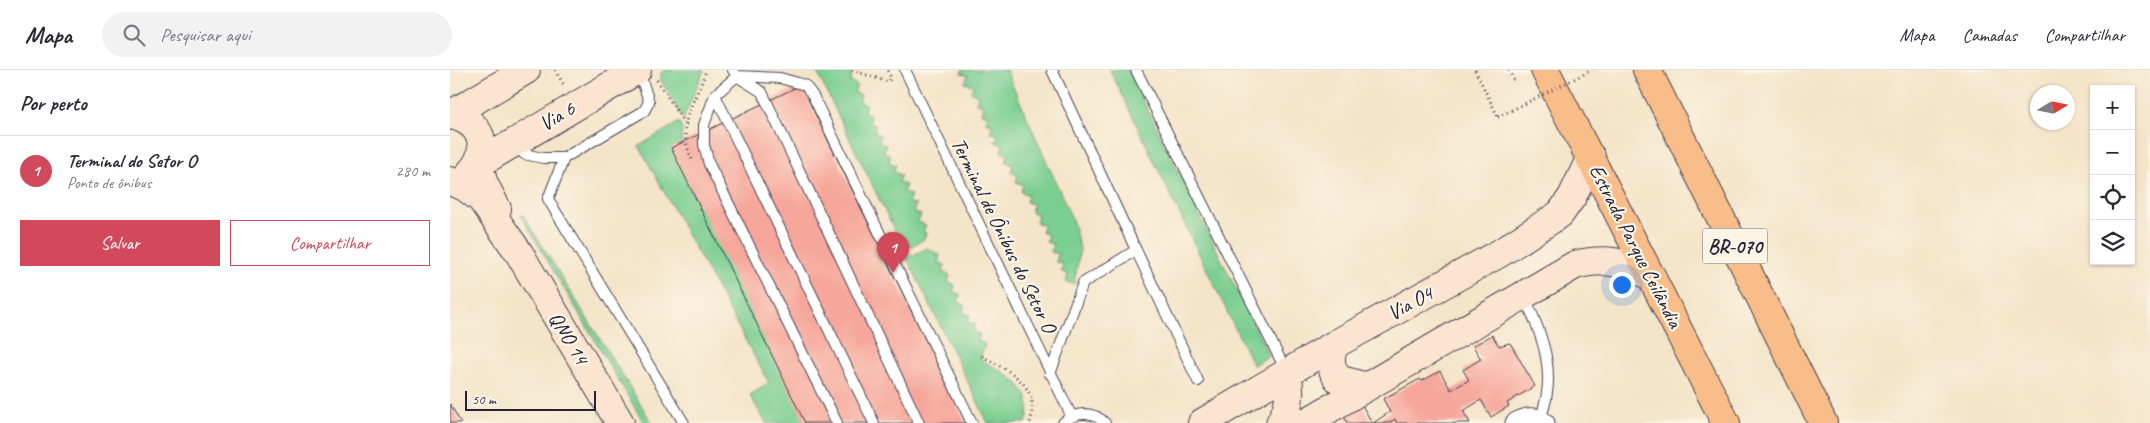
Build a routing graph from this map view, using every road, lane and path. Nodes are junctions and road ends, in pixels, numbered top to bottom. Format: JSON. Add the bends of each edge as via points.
{"nodes":[{"id":1,"x":526,"y":70,"type":"edge"},
{"id":2,"x":706,"y":70,"type":"edge"},
{"id":3,"x":758,"y":70,"type":"edge"},
{"id":4,"x":852,"y":70,"type":"edge"},
{"id":5,"x":887,"y":70,"type":"edge"},
{"id":6,"x":905,"y":70,"type":"edge"},
{"id":7,"x":1052,"y":70,"type":"edge"},
{"id":8,"x":1136,"y":70,"type":"edge"},
{"id":9,"x":1475,"y":70,"type":"edge"},
{"id":10,"x":1509,"y":70,"type":"edge"},
{"id":11,"x":1545,"y":70,"type":"edge"},
{"id":12,"x":1592,"y":70,"type":"edge"},
{"id":13,"x":1647,"y":70,"type":"edge"},
{"id":14,"x":644,"y":71,"type":"edge"},
{"id":15,"x":735,"y":73,"type":"edge"},
{"id":16,"x":1514,"y":81,"type":"dead end"},
{"id":17,"x":715,"y":95,"type":"junction"},
{"id":18,"x":450,"y":115,"type":"edge"},
{"id":19,"x":515,"y":141,"type":"junction"},
{"id":20,"x":1591,"y":157,"type":"junction"},
{"id":21,"x":564,"y":158,"type":"junction"},
{"id":22,"x":478,"y":164,"type":"junction"},
{"id":23,"x":450,"y":181,"type":"edge"},
{"id":24,"x":1136,"y":250,"type":"junction"},
{"id":25,"x":519,"y":253,"type":"junction"},
{"id":26,"x":1652,"y":277,"type":"junction"},
{"id":27,"x":1524,"y":295,"type":"junction"},
{"id":28,"x":1334,"y":345,"type":"junction"},
{"id":29,"x":982,"y":356,"type":"dead end"},
{"id":30,"x":1287,"y":373,"type":"junction"},
{"id":31,"x":1050,"y":374,"type":"junction"},
{"id":32,"x":1198,"y":381,"type":"dead end"},
{"id":33,"x":1367,"y":387,"type":"junction"},
{"id":34,"x":1071,"y":415,"type":"junction"},
{"id":35,"x":1517,"y":421,"type":"edge"},
{"id":36,"x":1542,"y":421,"type":"edge"},
{"id":37,"x":620,"y":423,"type":"edge"},
{"id":38,"x":684,"y":423,"type":"edge"},
{"id":39,"x":836,"y":423,"type":"edge"},
{"id":40,"x":874,"y":423,"type":"edge"},
{"id":41,"x":919,"y":423,"type":"edge"},
{"id":42,"x":972,"y":423,"type":"edge"},
{"id":43,"x":1030,"y":423,"type":"edge"},
{"id":44,"x":1063,"y":423,"type":"edge"},
{"id":45,"x":1105,"y":423,"type":"edge"},
{"id":46,"x":1202,"y":423,"type":"edge"},
{"id":47,"x":1280,"y":423,"type":"edge"},
{"id":48,"x":1305,"y":423,"type":"edge"},
{"id":49,"x":1726,"y":423,"type":"edge"},
{"id":50,"x":1822,"y":423,"type":"edge"}],
"edges":[{"from":1,"to":18,"type":"main road"},
{"from":2,"to":14,"type":"path","via":[[684,124]]},
{"from":3,"to":15,"type":"lane"},
{"from":4,"to":5,"type":"path","via":[[888,82],[891,78]]},
{"from":6,"to":31,"type":"lane","name":"Terminal de Ônibus do Setor O"},
{"from":7,"to":24,"type":"lane"},
{"from":8,"to":30,"type":"lane"},
{"from":9,"to":12,"type":"path","bridge":true,"via":[[1498,117]]},
{"from":10,"to":16,"type":"path"},
{"from":11,"to":20,"type":"highway","name":"Estrada Parque Ceilândia"},
{"from":13,"to":50,"type":"highway","number":"BR-070"},
{"from":14,"to":19,"type":"main road","name":"Via 6"},
{"from":14,"to":21,"type":"lane","via":[[649,102],[644,111]]},
{"from":15,"to":17,"type":"lane"},
{"from":15,"to":41,"type":"lane","via":[[762,92]]},
{"from":15,"to":42,"type":"lane","via":[[780,78],[805,85],[813,96]]},
{"from":17,"to":39,"type":"lane","via":[[704,125],[704,145],[709,164]]},
{"from":17,"to":40,"type":"lane"},
{"from":18,"to":22,"type":"main road","via":[[461,117],[478,131],[482,142]]},
{"from":19,"to":21,"type":"lane","via":[[524,154]]},
{"from":19,"to":22,"type":"main road","name":"Via 6"},
{"from":20,"to":26,"type":"highway","name":"Estrada Parque Ceilândia"},
{"from":20,"to":28,"type":"main road","name":"Via O4","via":[[1560,214],[1500,253]]},
{"from":21,"to":38,"type":"lane","via":[[548,199]]},
{"from":22,"to":23,"type":"main road","name":"Via 6","via":[[470,173]]},
{"from":22,"to":25,"type":"main road","name":"QNO 14","via":[[484,184]]},
{"from":23,"to":25,"type":"main road","name":"QNO 14","via":[[465,186],[482,199]]},
{"from":24,"to":31,"type":"lane","via":[[1083,283]]},
{"from":24,"to":32,"type":"lane"},
{"from":25,"to":37,"type":"main road","name":"QNO 14"},
{"from":26,"to":27,"type":"main road","via":[[1630,265],[1593,260],[1575,265]]},
{"from":26,"to":49,"type":"highway","name":"Estrada Parque Ceilândia"},
{"from":27,"to":33,"type":"main road"},
{"from":27,"to":36,"type":"lane","via":[[1539,327],[1547,358],[1548,400]]},
{"from":28,"to":30,"type":"main road","name":"Via O4"},
{"from":28,"to":33,"type":"main road","via":[[1330,357],[1332,370],[1338,379]]},
{"from":29,"to":43,"type":"path","via":[[1016,375],[1026,386],[1032,406]]},
{"from":30,"to":46,"type":"main road","name":"Via O4"},
{"from":30,"to":47,"type":"main road","via":[[1288,410]]},
{"from":31,"to":34,"type":"lane","name":"Terminal de Ônibus do Setor O"},
{"from":33,"to":48,"type":"main road"},
{"from":34,"to":44,"type":"lane"},
{"from":34,"to":45,"type":"lane","via":[[1084,413]]},
{"from":35,"to":36,"type":"street","via":[[1532,417]]}]}
